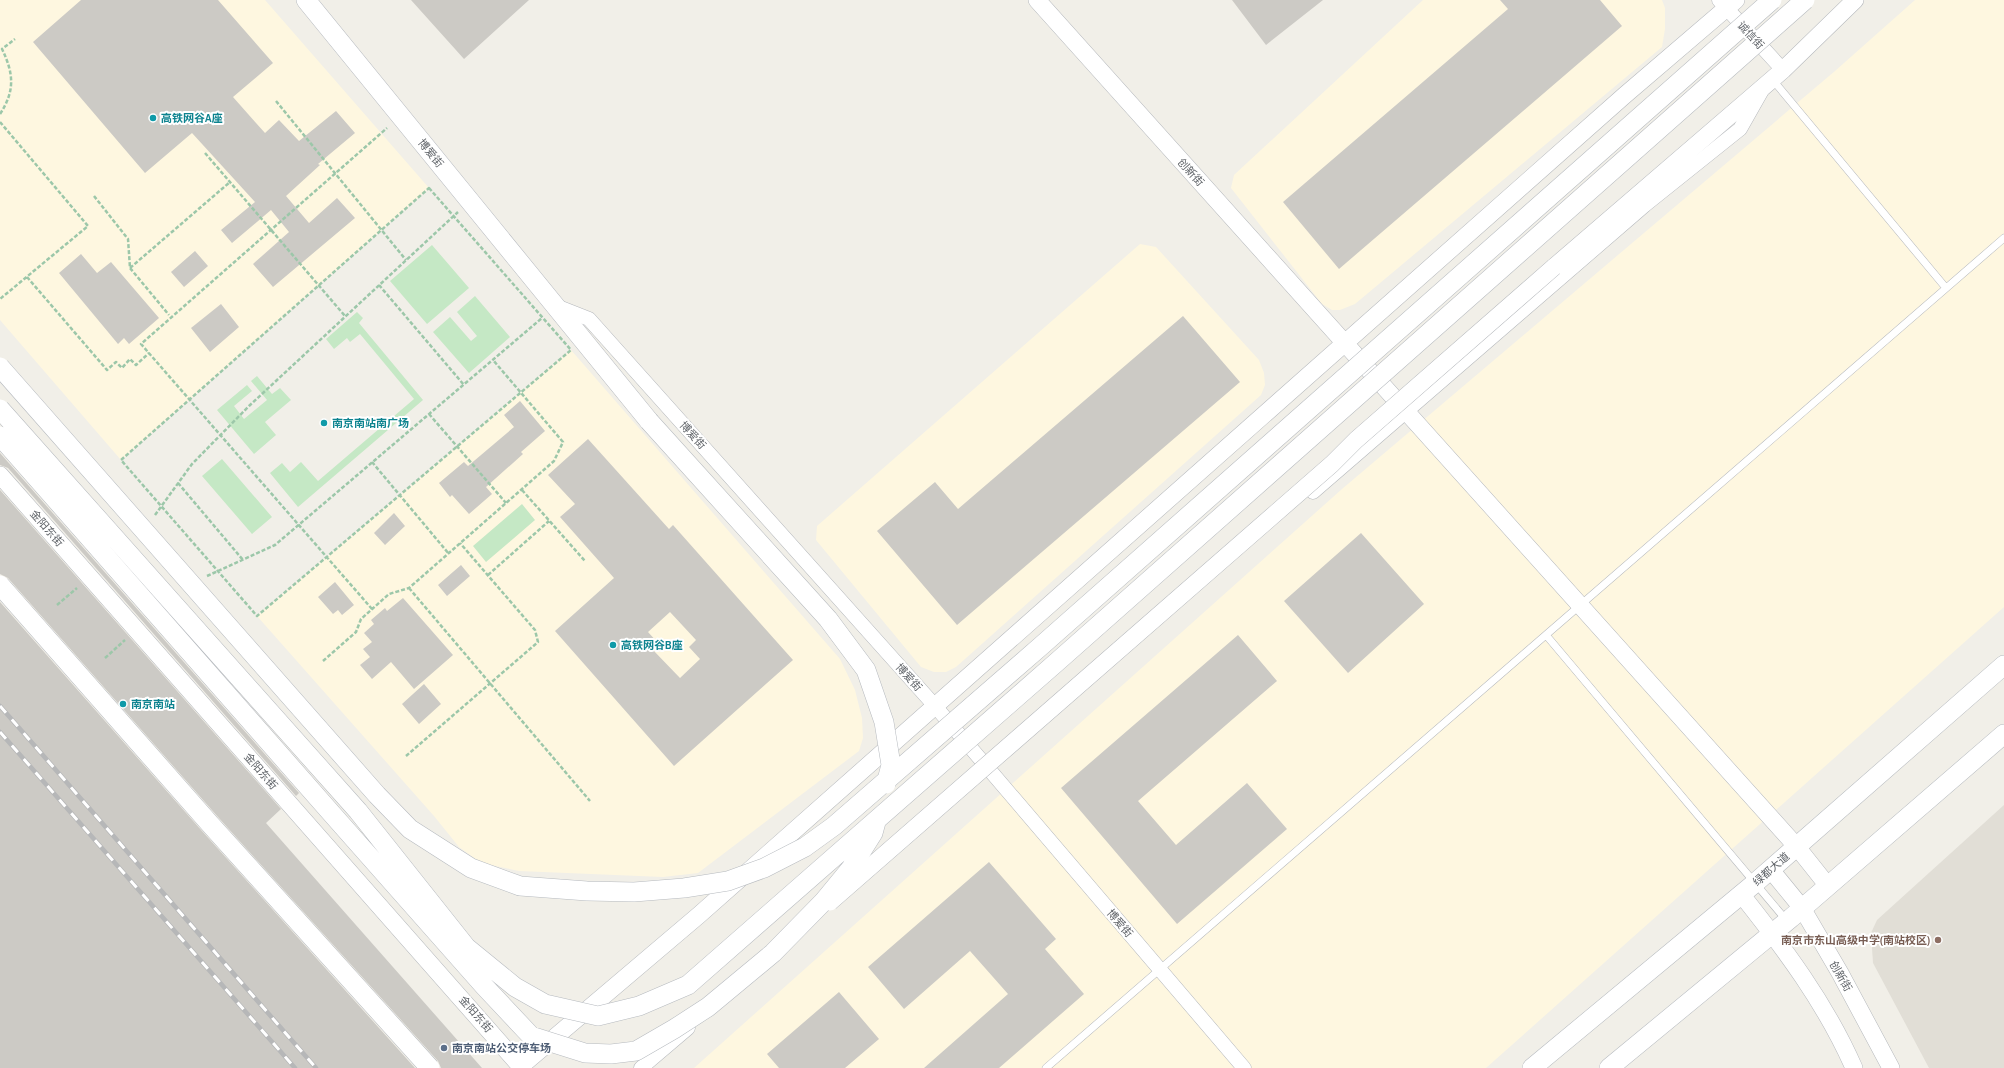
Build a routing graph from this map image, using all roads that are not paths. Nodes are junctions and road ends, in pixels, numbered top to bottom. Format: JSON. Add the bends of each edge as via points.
{"nodes":[{"id":1,"x":306,"y":0,"type":"edge"},
{"id":2,"x":1037,"y":0,"type":"edge"},
{"id":3,"x":1772,"y":0,"type":"edge"},
{"id":4,"x":1805,"y":0,"type":"edge"},
{"id":5,"x":1855,"y":0,"type":"edge"},
{"id":6,"x":1728,"y":3,"type":"edge"},
{"id":7,"x":1773,"y":78,"type":"junction"},
{"id":8,"x":2004,"y":238,"type":"edge"},
{"id":9,"x":1946,"y":288,"type":"junction"},
{"id":10,"x":549,"y":312,"type":"junction"},
{"id":11,"x":1344,"y":344,"type":"junction"},
{"id":12,"x":0,"y":367,"type":"edge"},
{"id":13,"x":0,"y":409,"type":"edge"},
{"id":14,"x":1405,"y":411,"type":"junction"},
{"id":15,"x":0,"y":436,"type":"edge"},
{"id":16,"x":0,"y":475,"type":"edge"},
{"id":17,"x":0,"y":585,"type":"edge"},
{"id":18,"x":1580,"y":606,"type":"junction"},
{"id":19,"x":1546,"y":635,"type":"junction"},
{"id":20,"x":2004,"y":665,"type":"edge"},
{"id":21,"x":935,"y":706,"type":"junction"},
{"id":22,"x":2004,"y":734,"type":"edge"},
{"id":23,"x":989,"y":770,"type":"junction"},
{"id":24,"x":1797,"y":847,"type":"junction"},
{"id":25,"x":1770,"y":870,"type":"junction"},
{"id":26,"x":1828,"y":886,"type":"junction"},
{"id":27,"x":1748,"y":889,"type":"junction"},
{"id":28,"x":1802,"y":908,"type":"junction"},
{"id":29,"x":1787,"y":921,"type":"junction"},
{"id":30,"x":1772,"y":933,"type":"junction"},
{"id":31,"x":773,"y":953,"type":"junction"},
{"id":32,"x":1160,"y":969,"type":"junction"},
{"id":33,"x":522,"y":1067,"type":"edge"},
{"id":34,"x":430,"y":1068,"type":"edge"},
{"id":35,"x":642,"y":1068,"type":"edge"},
{"id":36,"x":1046,"y":1068,"type":"edge"},
{"id":37,"x":1244,"y":1068,"type":"edge"},
{"id":38,"x":1532,"y":1068,"type":"edge"},
{"id":39,"x":1609,"y":1068,"type":"edge"},
{"id":40,"x":1854,"y":1068,"type":"edge"},
{"id":41,"x":1890,"y":1068,"type":"edge"}],
"edges":[{"from":1,"to":10,"type":"main road","name":"博爱街"},
{"from":2,"to":11,"type":"street","name":"创新街"},
{"from":3,"to":12,"type":"main road","bridge":true,"via":[[834,826],[805,847],[764,868],[728,881],[634,892],[520,886],[471,868],[410,829],[382,801]]},
{"from":4,"to":13,"type":"main road","bridge":true,"via":[[688,985],[639,1006],[598,1016],[545,1004],[515,987],[466,947],[358,811]]},
{"from":5,"to":7,"type":"street"},
{"from":6,"to":7,"type":"street","name":"诚信街"},
{"from":6,"to":11,"type":"street"},
{"from":7,"to":9,"type":"lane"},
{"from":7,"to":14,"type":"street","via":[[1740,129],[1645,205]]},
{"from":7,"to":31,"type":"street","bridge":true,"via":[[1356,440]]},
{"from":8,"to":9,"type":"lane"},
{"from":9,"to":18,"type":"lane"},
{"from":10,"to":21,"type":"street","name":"博爱街","via":[[589,319]]},
{"from":10,"to":31,"type":"main road","name":"博爱街","bridge":true,"via":[[828,619],[866,670],[884,722],[891,765],[873,833],[851,868],[824,902]]},
{"from":11,"to":14,"type":"street","name":"创新街"},
{"from":11,"to":21,"type":"street"},
{"from":14,"to":18,"type":"street","name":"创新街"},
{"from":14,"to":23,"type":"street"},
{"from":15,"to":31,"type":"main road","name":"博爱街","bridge":true,"via":[[484,986],[531,1036],[585,1053],[611,1054],[636,1051],[708,1008]]},
{"from":16,"to":33,"type":"street","name":"金阳东街"},
{"from":17,"to":34,"type":"main road","bridge":true},
{"from":18,"to":19,"type":"lane"},
{"from":18,"to":24,"type":"street","name":"创新街"},
{"from":19,"to":27,"type":"lane"},
{"from":19,"to":32,"type":"lane"},
{"from":20,"to":24,"type":"main road","name":"绿都大道"},
{"from":21,"to":23,"type":"street","name":"博爱街"},
{"from":21,"to":33,"type":"street","via":[[699,915]]},
{"from":22,"to":26,"type":"main road"},
{"from":23,"to":32,"type":"street","name":"博爱街"},
{"from":23,"to":35,"type":"street"},
{"from":24,"to":25,"type":"main road","name":"绿都大道"},
{"from":24,"to":26,"type":"street","name":"创新街"},
{"from":25,"to":27,"type":"main road","name":"绿都大道"},
{"from":25,"to":28,"type":"street","name":"创新街"},
{"from":26,"to":28,"type":"main road"},
{"from":27,"to":29,"type":"lane"},
{"from":27,"to":30,"type":"street"},
{"from":27,"to":38,"type":"main road","name":"绿都大道"},
{"from":28,"to":29,"type":"main road"},
{"from":28,"to":41,"type":"street","name":"创新街"},
{"from":29,"to":30,"type":"main road"},
{"from":30,"to":39,"type":"main road"},
{"from":30,"to":40,"type":"street","via":[[1829,1017]]},
{"from":32,"to":36,"type":"lane"},
{"from":32,"to":37,"type":"street","name":"博爱街"}]}
